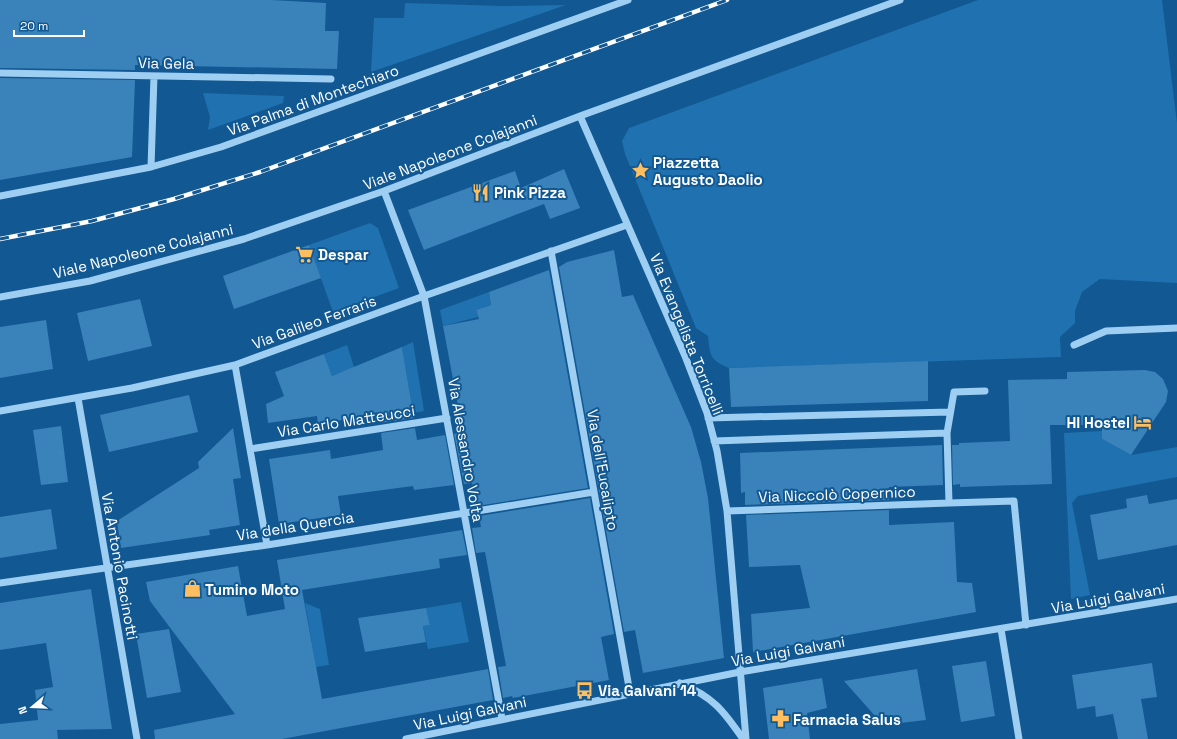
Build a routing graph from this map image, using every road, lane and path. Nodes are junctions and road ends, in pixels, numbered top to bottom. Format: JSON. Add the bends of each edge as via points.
{"nodes":[{"id":1,"x":628,"y":0,"type":"edge"},
{"id":2,"x":900,"y":0,"type":"edge"},
{"id":3,"x":0,"y":73,"type":"edge"},
{"id":4,"x":154,"y":76,"type":"junction"},
{"id":5,"x":331,"y":79,"type":"dead end"},
{"id":6,"x":580,"y":116,"type":"junction"},
{"id":7,"x":151,"y":167,"type":"junction"},
{"id":8,"x":384,"y":191,"type":"junction"},
{"id":9,"x":0,"y":196,"type":"edge"},
{"id":10,"x":627,"y":225,"type":"junction"},
{"id":11,"x":550,"y":251,"type":"junction"},
{"id":12,"x":424,"y":296,"type":"junction"},
{"id":13,"x":0,"y":297,"type":"edge"},
{"id":14,"x":1177,"y":328,"type":"edge"},
{"id":15,"x":1074,"y":345,"type":"dead end"},
{"id":16,"x":235,"y":365,"type":"junction"},
{"id":17,"x":985,"y":391,"type":"dead end"},
{"id":18,"x":78,"y":398,"type":"junction"},
{"id":19,"x":0,"y":411,"type":"edge"},
{"id":20,"x":950,"y":412,"type":"junction"},
{"id":21,"x":447,"y":418,"type":"junction"},
{"id":22,"x":708,"y":418,"type":"junction"},
{"id":23,"x":947,"y":433,"type":"junction"},
{"id":24,"x":714,"y":441,"type":"junction"},
{"id":25,"x":250,"y":449,"type":"junction"},
{"id":26,"x":594,"y":492,"type":"junction"},
{"id":27,"x":949,"y":503,"type":"junction"},
{"id":28,"x":727,"y":511,"type":"junction"},
{"id":29,"x":464,"y":512,"type":"junction"},
{"id":30,"x":267,"y":545,"type":"junction"},
{"id":31,"x":107,"y":568,"type":"junction"},
{"id":32,"x":0,"y":583,"type":"edge"},
{"id":33,"x":1177,"y":599,"type":"edge"},
{"id":34,"x":1026,"y":625,"type":"junction"},
{"id":35,"x":1002,"y":629,"type":"junction"},
{"id":36,"x":740,"y":672,"type":"junction"},
{"id":37,"x":680,"y":683,"type":"junction"},
{"id":38,"x":630,"y":693,"type":"junction"},
{"id":39,"x":502,"y":719,"type":"junction"},
{"id":40,"x":137,"y":739,"type":"edge"},
{"id":41,"x":406,"y":739,"type":"edge"},
{"id":42,"x":743,"y":739,"type":"edge"},
{"id":43,"x":746,"y":739,"type":"edge"},
{"id":44,"x":1019,"y":739,"type":"edge"}],
"edges":[{"from":1,"to":7,"type":"street","name":"Via Palma di Montechiaro","via":[[221,147]]},
{"from":2,"to":6,"type":"street","name":"Viale Napoleone Colajanni"},
{"from":3,"to":4,"type":"street","name":"Via Gela"},
{"from":4,"to":5,"type":"street","name":"Via Gela"},
{"from":4,"to":7,"type":"street"},
{"from":6,"to":8,"type":"street","name":"Viale Napoleone Colajanni"},
{"from":6,"to":10,"type":"street","name":"Via Evangelista Torricelli"},
{"from":7,"to":9,"type":"street","name":"Via Palma di Montechiaro"},
{"from":8,"to":12,"type":"street","name":"Via Alessandro Volta"},
{"from":8,"to":13,"type":"street","name":"Viale Napoleone Colajanni","via":[[244,239],[90,281]]},
{"from":10,"to":11,"type":"street","name":"Via Galileo Ferraris"},
{"from":10,"to":22,"type":"street","name":"Via Evangelista Torricelli","via":[[696,383]]},
{"from":11,"to":12,"type":"street","name":"Via Galileo Ferraris"},
{"from":11,"to":26,"type":"street","name":"Via dell'Eucalipto"},
{"from":12,"to":16,"type":"street","name":"Via Galileo Ferraris"},
{"from":12,"to":21,"type":"street","name":"Via Alessandro Volta"},
{"from":14,"to":15,"type":"street","via":[[1106,331]]},
{"from":16,"to":18,"type":"street","name":"Via Galileo Ferraris"},
{"from":16,"to":25,"type":"street"},
{"from":17,"to":20,"type":"street","via":[[954,392]]},
{"from":18,"to":19,"type":"street","name":"Via Galileo Ferraris"},
{"from":18,"to":31,"type":"street","name":"Via Antonio Pacinotti"},
{"from":20,"to":22,"type":"street"},
{"from":20,"to":23,"type":"street"},
{"from":21,"to":25,"type":"street","name":"Via Carlo Matteucci"},
{"from":21,"to":29,"type":"street","name":"Via Alessandro Volta"},
{"from":22,"to":24,"type":"street","name":"Via Evangelista Torricelli"},
{"from":23,"to":24,"type":"street"},
{"from":23,"to":27,"type":"street"},
{"from":24,"to":28,"type":"street","name":"Via Evangelista Torricelli"},
{"from":25,"to":30,"type":"street"},
{"from":26,"to":29,"type":"street","name":"Via della Quercia"},
{"from":26,"to":38,"type":"street","name":"Via dell'Eucalipto"},
{"from":27,"to":28,"type":"street","name":"Via Niccolò Copernico"},
{"from":27,"to":34,"type":"street","name":"Via Niccolò Copernico","via":[[1014,501]]},
{"from":28,"to":36,"type":"street","name":"Via Evangelista Torricelli"},
{"from":29,"to":30,"type":"street","name":"Via della Quercia"},
{"from":29,"to":39,"type":"street","name":"Via Alessandro Volta"},
{"from":30,"to":31,"type":"street","name":"Via della Quercia"},
{"from":31,"to":32,"type":"street","name":"Via della Quercia"},
{"from":31,"to":40,"type":"street","name":"Via Antonio Pacinotti"},
{"from":33,"to":34,"type":"street","name":"Via Luigi Galvani"},
{"from":34,"to":35,"type":"street","name":"Via Luigi Galvani"},
{"from":35,"to":36,"type":"street","name":"Via Luigi Galvani"},
{"from":35,"to":44,"type":"street"},
{"from":36,"to":37,"type":"street","name":"Via Luigi Galvani"},
{"from":36,"to":43,"type":"street","name":"Via Evangelista Torricelli"},
{"from":37,"to":38,"type":"street","name":"Via Luigi Galvani"},
{"from":37,"to":42,"type":"street","via":[[714,701]]},
{"from":38,"to":39,"type":"street","name":"Via Luigi Galvani"},
{"from":39,"to":41,"type":"street","name":"Via Luigi Galvani"}]}
